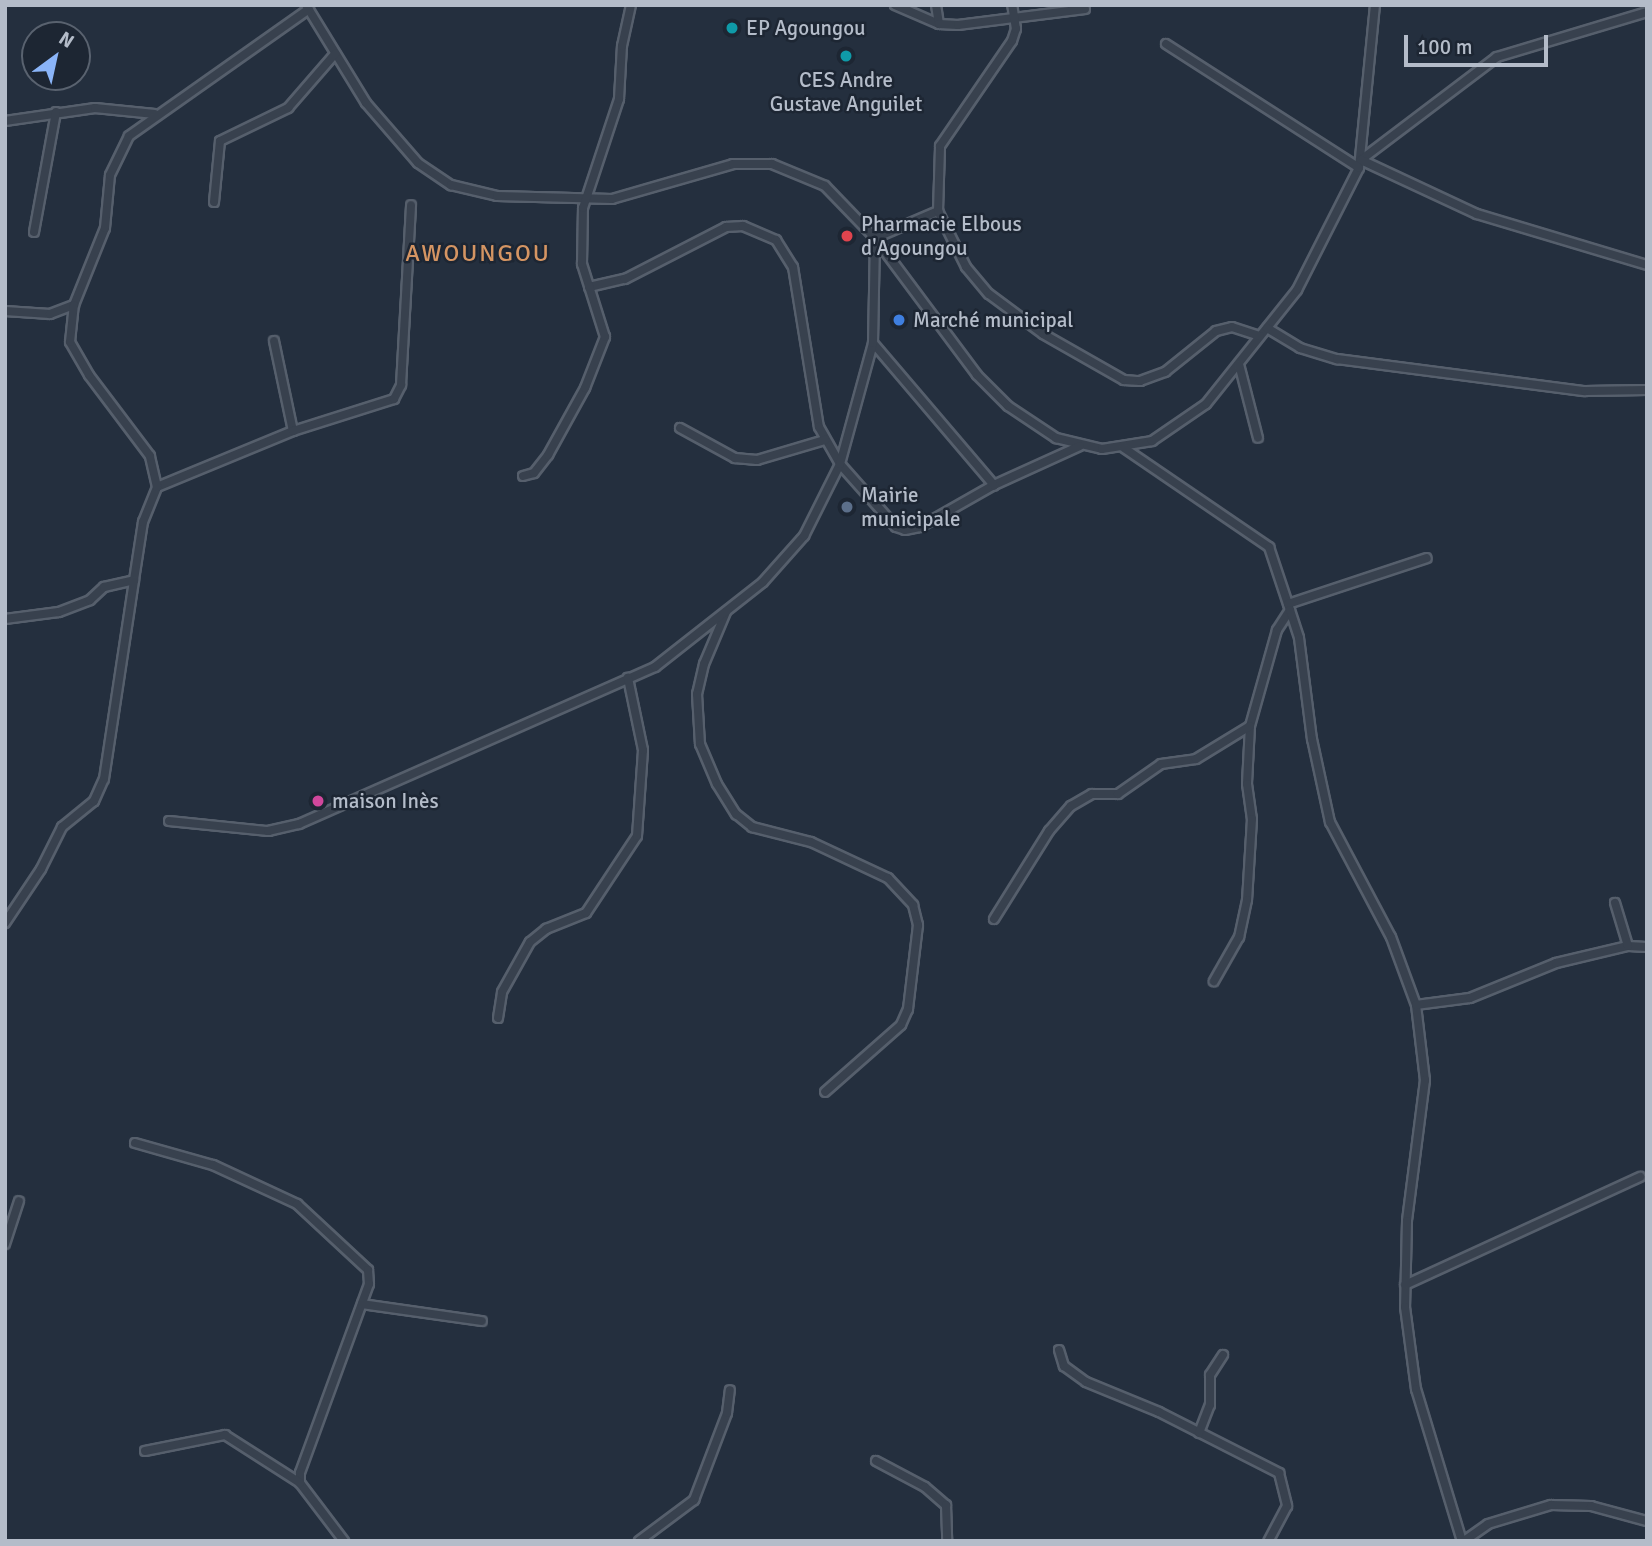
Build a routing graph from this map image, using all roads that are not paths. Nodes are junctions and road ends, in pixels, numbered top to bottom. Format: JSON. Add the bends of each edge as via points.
{"nodes":[{"id":1,"x":631,"y":5,"type":"edge"},
{"id":2,"x":895,"y":5,"type":"edge"},
{"id":3,"x":936,"y":5,"type":"edge"},
{"id":4,"x":1012,"y":5,"type":"edge"},
{"id":5,"x":1375,"y":5,"type":"edge"},
{"id":6,"x":307,"y":7,"type":"edge"},
{"id":7,"x":1085,"y":9,"type":"dead end"},
{"id":8,"x":1647,"y":12,"type":"edge"},
{"id":9,"x":1015,"y":18,"type":"junction"},
{"id":10,"x":939,"y":24,"type":"junction"},
{"id":11,"x":1166,"y":44,"type":"dead end"},
{"id":12,"x":335,"y":54,"type":"junction"},
{"id":13,"x":57,"y":112,"type":"junction"},
{"id":14,"x":155,"y":114,"type":"junction"},
{"id":15,"x":5,"y":121,"type":"edge"},
{"id":16,"x":1360,"y":164,"type":"junction"},
{"id":17,"x":584,"y":199,"type":"junction"},
{"id":18,"x":214,"y":202,"type":"dead end"},
{"id":19,"x":411,"y":205,"type":"dead end"},
{"id":20,"x":938,"y":211,"type":"junction"},
{"id":21,"x":34,"y":232,"type":"dead end"},
{"id":22,"x":876,"y":238,"type":"junction"},
{"id":23,"x":1647,"y":265,"type":"edge"},
{"id":24,"x":589,"y":287,"type":"junction"},
{"id":25,"x":74,"y":305,"type":"junction"},
{"id":26,"x":5,"y":311,"type":"edge"},
{"id":27,"x":1267,"y":328,"type":"junction"},
{"id":28,"x":1260,"y":336,"type":"junction"},
{"id":29,"x":274,"y":341,"type":"dead end"},
{"id":30,"x":873,"y":343,"type":"junction"},
{"id":31,"x":1239,"y":364,"type":"junction"},
{"id":32,"x":1647,"y":390,"type":"edge"},
{"id":33,"x":680,"y":428,"type":"dead end"},
{"id":34,"x":293,"y":431,"type":"junction"},
{"id":35,"x":1258,"y":438,"type":"dead end"},
{"id":36,"x":825,"y":440,"type":"junction"},
{"id":37,"x":1080,"y":446,"type":"junction"},
{"id":38,"x":1124,"y":448,"type":"junction"},
{"id":39,"x":840,"y":464,"type":"junction"},
{"id":40,"x":523,"y":476,"type":"dead end"},
{"id":41,"x":994,"y":485,"type":"junction"},
{"id":42,"x":157,"y":486,"type":"junction"},
{"id":43,"x":1427,"y":558,"type":"dead end"},
{"id":44,"x":134,"y":580,"type":"junction"},
{"id":45,"x":1289,"y":607,"type":"junction"},
{"id":46,"x":726,"y":612,"type":"junction"},
{"id":47,"x":5,"y":619,"type":"edge"},
{"id":48,"x":628,"y":678,"type":"junction"},
{"id":49,"x":1250,"y":726,"type":"junction"},
{"id":50,"x":169,"y":821,"type":"dead end"},
{"id":51,"x":1615,"y":903,"type":"dead end"},
{"id":52,"x":994,"y":919,"type":"dead end"},
{"id":53,"x":5,"y":923,"type":"edge"},
{"id":54,"x":1628,"y":946,"type":"junction"},
{"id":55,"x":1647,"y":947,"type":"edge"},
{"id":56,"x":1214,"y":981,"type":"dead end"},
{"id":57,"x":1416,"y":1005,"type":"junction"},
{"id":58,"x":498,"y":1018,"type":"dead end"},
{"id":59,"x":825,"y":1092,"type":"dead end"},
{"id":60,"x":135,"y":1143,"type":"dead end"},
{"id":61,"x":1640,"y":1177,"type":"dead end"},
{"id":62,"x":19,"y":1201,"type":"dead end"},
{"id":63,"x":5,"y":1244,"type":"edge"},
{"id":64,"x":1405,"y":1285,"type":"junction"},
{"id":65,"x":362,"y":1304,"type":"junction"},
{"id":66,"x":482,"y":1321,"type":"dead end"},
{"id":67,"x":1059,"y":1350,"type":"dead end"},
{"id":68,"x":1223,"y":1355,"type":"dead end"},
{"id":69,"x":730,"y":1390,"type":"dead end"},
{"id":70,"x":1199,"y":1433,"type":"junction"},
{"id":71,"x":145,"y":1451,"type":"dead end"},
{"id":72,"x":876,"y":1461,"type":"dead end"},
{"id":73,"x":299,"y":1483,"type":"junction"},
{"id":74,"x":1647,"y":1521,"type":"edge"},
{"id":75,"x":344,"y":1541,"type":"edge"},
{"id":76,"x":639,"y":1541,"type":"edge"},
{"id":77,"x":947,"y":1541,"type":"edge"},
{"id":78,"x":1268,"y":1541,"type":"edge"},
{"id":79,"x":1463,"y":1541,"type":"edge"}],
"edges":[{"from":1,"to":17,"type":"street","via":[[622,46],[619,99]]},
{"from":2,"to":10,"type":"street"},
{"from":3,"to":10,"type":"street"},
{"from":4,"to":9,"type":"street"},
{"from":5,"to":16,"type":"street"},
{"from":6,"to":12,"type":"street"},
{"from":6,"to":14,"type":"street"},
{"from":7,"to":9,"type":"street"},
{"from":8,"to":16,"type":"street","via":[[1497,57]]},
{"from":9,"to":10,"type":"street"},
{"from":9,"to":20,"type":"street","via":[[1016,29],[1005,54],[940,146]]},
{"from":11,"to":16,"type":"street"},
{"from":12,"to":17,"type":"street","via":[[366,103],[435,176],[485,195]]},
{"from":12,"to":18,"type":"street","via":[[288,108],[220,141]]},
{"from":13,"to":14,"type":"street","via":[[95,108]]},
{"from":13,"to":15,"type":"street"},
{"from":13,"to":21,"type":"street"},
{"from":14,"to":25,"type":"street","via":[[129,136],[110,175],[105,229]]},
{"from":16,"to":23,"type":"street","via":[[1477,214]]},
{"from":16,"to":27,"type":"street","via":[[1317,256]]},
{"from":17,"to":22,"type":"street","via":[[637,194],[733,163],[772,164],[825,186]]},
{"from":17,"to":24,"type":"street","via":[[581,249]]},
{"from":19,"to":34,"type":"street","via":[[398,392],[386,404]]},
{"from":20,"to":22,"type":"street"},
{"from":20,"to":28,"type":"street","via":[[966,267],[989,294],[1043,334],[1124,380],[1140,381],[1165,372],[1216,331],[1232,327]]},
{"from":22,"to":30,"type":"street"},
{"from":22,"to":37,"type":"street","via":[[977,375],[1033,425]]},
{"from":24,"to":36,"type":"street","via":[[625,279],[726,228],[743,226],[764,233],[786,251],[793,267],[819,427]]},
{"from":24,"to":40,"type":"street","via":[[605,337],[542,465]]},
{"from":25,"to":26,"type":"street","via":[[50,314]]},
{"from":25,"to":42,"type":"street","via":[[69,332],[78,360],[150,456]]},
{"from":27,"to":28,"type":"street"},
{"from":27,"to":32,"type":"street","via":[[1300,348],[1337,359],[1585,391]]},
{"from":28,"to":31,"type":"street"},
{"from":29,"to":34,"type":"street"},
{"from":30,"to":39,"type":"street"},
{"from":30,"to":41,"type":"street"},
{"from":31,"to":35,"type":"street"},
{"from":31,"to":38,"type":"street","via":[[1191,416],[1152,441]]},
{"from":33,"to":36,"type":"street","via":[[735,458],[757,460]]},
{"from":34,"to":42,"type":"street"},
{"from":36,"to":39,"type":"street"},
{"from":37,"to":38,"type":"street"},
{"from":37,"to":41,"type":"street"},
{"from":38,"to":45,"type":"street","via":[[1269,547]]},
{"from":39,"to":41,"type":"street","via":[[890,521],[905,530],[920,527]]},
{"from":39,"to":46,"type":"street","via":[[804,536],[762,582]]},
{"from":42,"to":44,"type":"street","via":[[143,522]]},
{"from":43,"to":45,"type":"street"},
{"from":44,"to":47,"type":"street","via":[[104,587],[90,600],[59,612]]},
{"from":44,"to":53,"type":"street","via":[[104,779],[94,801],[62,827]]},
{"from":45,"to":49,"type":"street","via":[[1276,630]]},
{"from":45,"to":57,"type":"street","via":[[1299,638],[1312,739],[1330,822],[1391,937]]},
{"from":46,"to":48,"type":"street","via":[[673,656]]},
{"from":46,"to":59,"type":"street","via":[[697,694],[700,744],[717,784],[736,814],[752,827],[811,842],[888,878],[913,905],[918,925],[908,1009],[901,1025]]},
{"from":48,"to":50,"type":"street","via":[[430,770],[279,830]]},
{"from":48,"to":58,"type":"street","via":[[643,750],[637,836],[586,913],[545,929],[530,942],[502,992]]},
{"from":49,"to":52,"type":"street","via":[[1196,759],[1161,764],[1118,794],[1092,794],[1071,806],[1049,831]]},
{"from":49,"to":56,"type":"street","via":[[1247,900],[1234,952]]},
{"from":51,"to":54,"type":"street"},
{"from":54,"to":55,"type":"street"},
{"from":54,"to":57,"type":"street","via":[[1556,963],[1470,998]]},
{"from":57,"to":64,"type":"street","via":[[1424,1080],[1410,1182]]},
{"from":60,"to":65,"type":"street","via":[[213,1165],[297,1204],[368,1270]]},
{"from":61,"to":64,"type":"street"},
{"from":62,"to":63,"type":"street"},
{"from":64,"to":79,"type":"street","via":[[1416,1389]]},
{"from":65,"to":66,"type":"street"},
{"from":65,"to":73,"type":"street"},
{"from":67,"to":70,"type":"street","via":[[1064,1366],[1086,1382]]},
{"from":68,"to":70,"type":"street","via":[[1210,1375],[1210,1405]]},
{"from":69,"to":76,"type":"street","via":[[727,1413],[694,1500]]},
{"from":70,"to":78,"type":"street","via":[[1279,1473],[1287,1506]]},
{"from":71,"to":73,"type":"street","via":[[225,1434]]},
{"from":72,"to":77,"type":"street","via":[[925,1487],[946,1505]]},
{"from":73,"to":75,"type":"street"},
{"from":74,"to":79,"type":"street","via":[[1591,1506],[1551,1504],[1488,1524]]}]}
